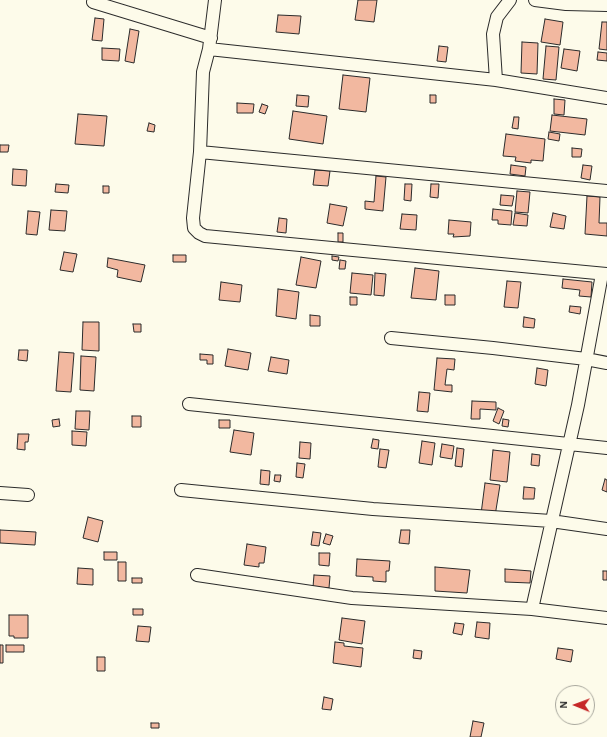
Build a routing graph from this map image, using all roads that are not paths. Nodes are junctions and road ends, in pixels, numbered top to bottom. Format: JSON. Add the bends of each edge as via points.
{"nodes":[{"id":1,"x":215,"y":0,"type":"edge"},
{"id":2,"x":510,"y":0,"type":"edge"},
{"id":3,"x":535,"y":0,"type":"edge"},
{"id":4,"x":93,"y":2,"type":"dead end"},
{"id":5,"x":607,"y":5,"type":"edge"},
{"id":6,"x":210,"y":44,"type":"junction"},
{"id":7,"x":496,"y":80,"type":"junction"},
{"id":8,"x":607,"y":98,"type":"edge"},
{"id":9,"x":200,"y":152,"type":"junction"},
{"id":10,"x":607,"y":191,"type":"edge"},
{"id":11,"x":605,"y":274,"type":"edge"},
{"id":12,"x":391,"y":338,"type":"dead end"},
{"id":13,"x":586,"y":358,"type":"junction"},
{"id":14,"x":607,"y":363,"type":"edge"},
{"id":15,"x":189,"y":404,"type":"dead end"},
{"id":16,"x":570,"y":443,"type":"junction"},
{"id":17,"x":607,"y":448,"type":"edge"},
{"id":18,"x":181,"y":490,"type":"dead end"},
{"id":19,"x":0,"y":493,"type":"edge"},
{"id":20,"x":28,"y":495,"type":"dead end"},
{"id":21,"x":551,"y":521,"type":"junction"},
{"id":22,"x":607,"y":529,"type":"edge"},
{"id":23,"x":197,"y":575,"type":"dead end"},
{"id":24,"x":532,"y":609,"type":"junction"},
{"id":25,"x":607,"y":618,"type":"edge"}],
"edges":[{"from":1,"to":6,"type":"street"},
{"from":2,"to":7,"type":"street","via":[[497,17],[493,34]]},
{"from":3,"to":5,"type":"street"},
{"from":4,"to":6,"type":"street"},
{"from":6,"to":7,"type":"street"},
{"from":6,"to":9,"type":"street","via":[[203,72]]},
{"from":7,"to":8,"type":"street"},
{"from":9,"to":10,"type":"street"},
{"from":9,"to":11,"type":"street","via":[[193,218],[194,228],[205,236]]},
{"from":11,"to":13,"type":"street"},
{"from":12,"to":13,"type":"street"},
{"from":13,"to":14,"type":"street"},
{"from":13,"to":16,"type":"street"},
{"from":15,"to":16,"type":"street"},
{"from":16,"to":17,"type":"street"},
{"from":16,"to":21,"type":"street"},
{"from":18,"to":21,"type":"street","via":[[372,509]]},
{"from":19,"to":20,"type":"street"},
{"from":21,"to":22,"type":"street"},
{"from":21,"to":24,"type":"street"},
{"from":23,"to":24,"type":"street","via":[[352,598]]},
{"from":24,"to":25,"type":"street"}]}
